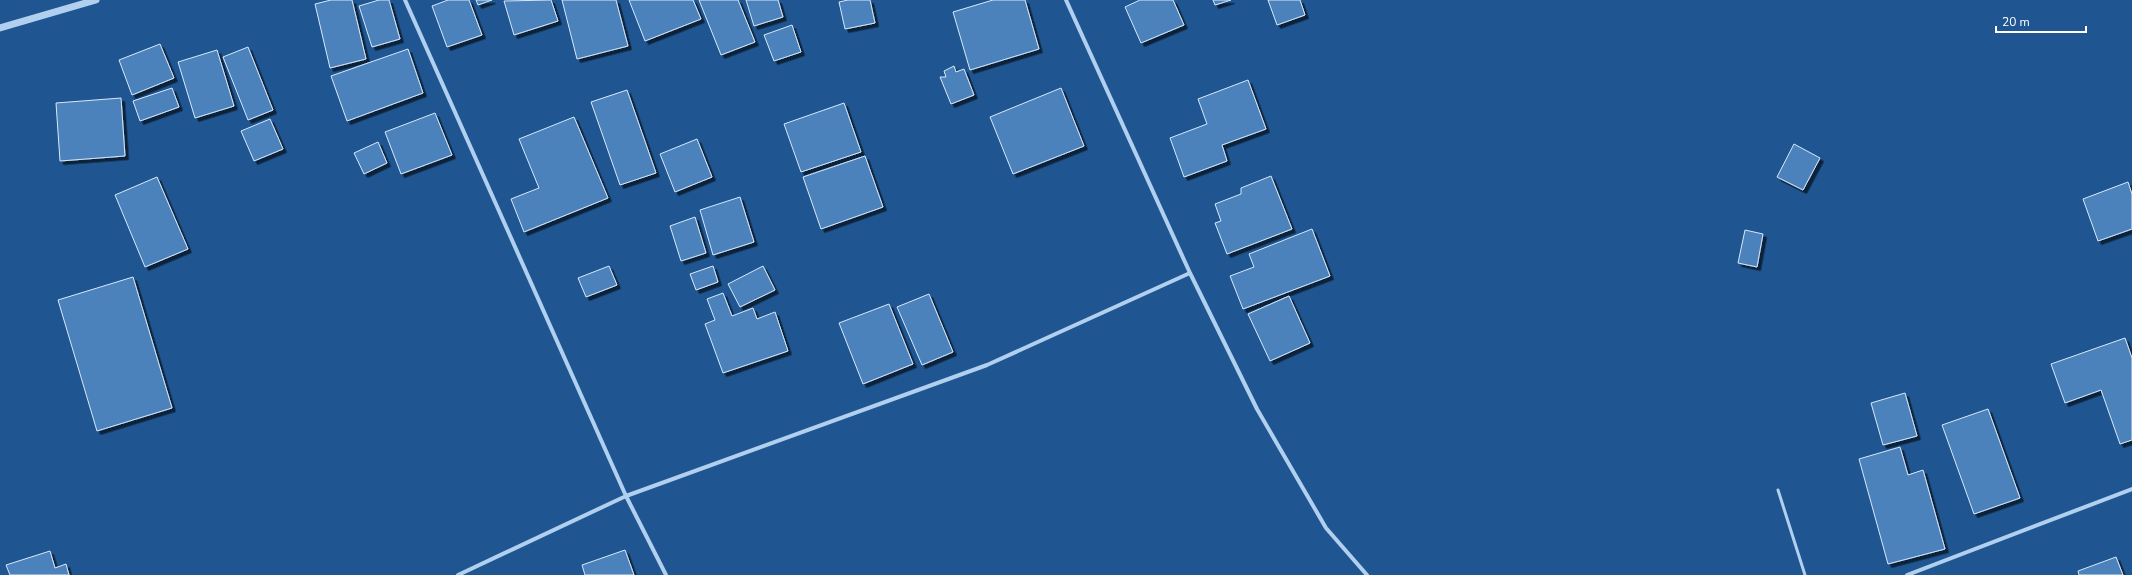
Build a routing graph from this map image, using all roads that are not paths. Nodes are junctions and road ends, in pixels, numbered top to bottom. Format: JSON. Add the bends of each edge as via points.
{"nodes":[{"id":1,"x":96,"y":0,"type":"edge"},
{"id":2,"x":405,"y":0,"type":"edge"},
{"id":3,"x":1066,"y":0,"type":"edge"},
{"id":4,"x":0,"y":28,"type":"edge"},
{"id":5,"x":1190,"y":273,"type":"junction"},
{"id":6,"x":2132,"y":489,"type":"edge"},
{"id":7,"x":1778,"y":490,"type":"dead end"},
{"id":8,"x":626,"y":496,"type":"junction"},
{"id":9,"x":458,"y":575,"type":"edge"},
{"id":10,"x":666,"y":575,"type":"edge"},
{"id":11,"x":1367,"y":575,"type":"edge"},
{"id":12,"x":1805,"y":575,"type":"edge"},
{"id":13,"x":1907,"y":575,"type":"edge"}],
"edges":[{"from":1,"to":4,"type":"street"},
{"from":2,"to":8,"type":"street"},
{"from":3,"to":5,"type":"street"},
{"from":5,"to":8,"type":"street","via":[[986,365]]},
{"from":5,"to":11,"type":"street","via":[[1257,409],[1300,484],[1326,528]]},
{"from":6,"to":13,"type":"street"},
{"from":7,"to":12,"type":"lane"},
{"from":8,"to":9,"type":"street"},
{"from":8,"to":10,"type":"street"}]}
